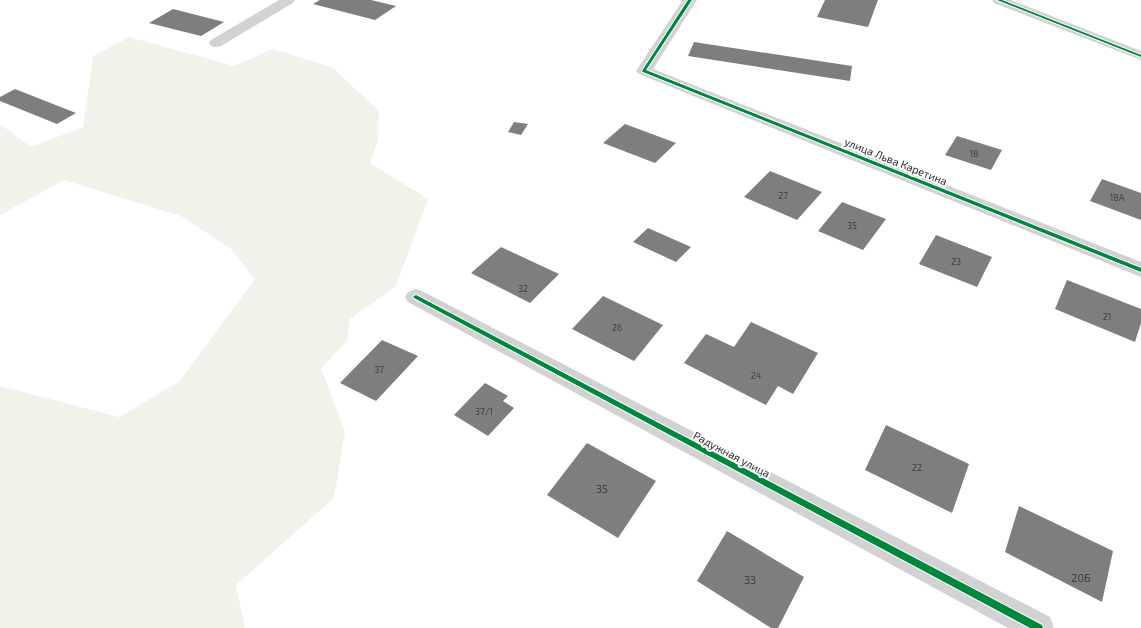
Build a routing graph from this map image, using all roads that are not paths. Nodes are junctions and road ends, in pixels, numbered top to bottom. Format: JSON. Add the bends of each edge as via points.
{"nodes":[{"id":1,"x":288,"y":0,"type":"edge"},
{"id":2,"x":690,"y":0,"type":"edge"},
{"id":3,"x":999,"y":0,"type":"edge"},
{"id":4,"x":216,"y":43,"type":"dead end"},
{"id":5,"x":1141,"y":56,"type":"edge"},
{"id":6,"x":1141,"y":270,"type":"edge"},
{"id":7,"x":416,"y":297,"type":"dead end"},
{"id":8,"x":1039,"y":628,"type":"edge"}],
"edges":[{"from":1,"to":4,"type":"street"},
{"from":2,"to":6,"type":"street","name":"улица Льва Каретина","via":[[644,72]]},
{"from":3,"to":5,"type":"street"},
{"from":7,"to":8,"type":"street","name":"Радужная улица"}]}
